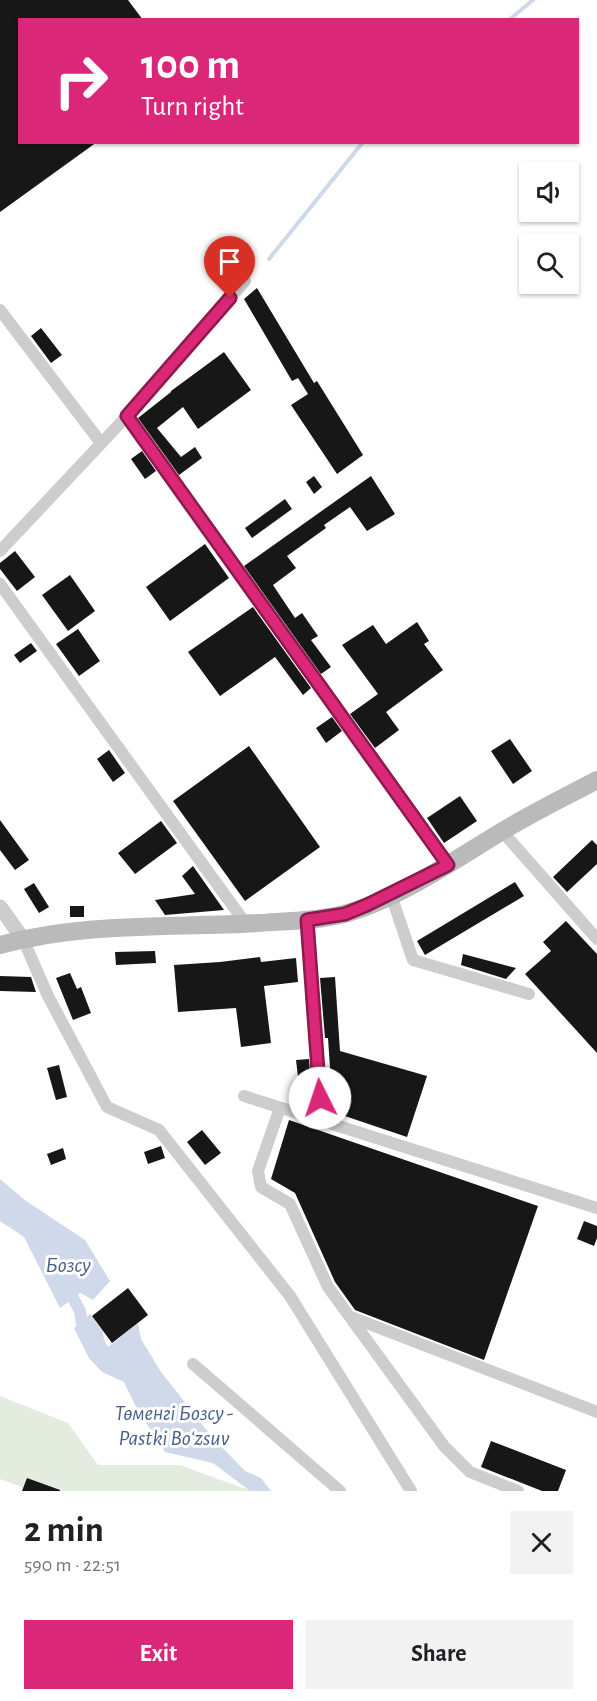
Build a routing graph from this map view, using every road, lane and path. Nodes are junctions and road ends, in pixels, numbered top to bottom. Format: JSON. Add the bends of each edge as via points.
{"nodes":[{"id":1,"x":245,"y":282,"type":"dead end"},
{"id":2,"x":0,"y":310,"type":"edge"},
{"id":3,"x":127,"y":416,"type":"junction"},
{"id":4,"x":101,"y":443,"type":"junction"},
{"id":5,"x":0,"y":551,"type":"edge"},
{"id":6,"x":0,"y":584,"type":"edge"},
{"id":7,"x":597,"y":780,"type":"edge"},
{"id":8,"x":502,"y":831,"type":"junction"},
{"id":9,"x":448,"y":865,"type":"junction"},
{"id":10,"x":391,"y":895,"type":"junction"},
{"id":11,"x":0,"y":907,"type":"edge"},
{"id":12,"x":307,"y":920,"type":"junction"},
{"id":13,"x":246,"y":924,"type":"junction"},
{"id":14,"x":22,"y":939,"type":"junction"},
{"id":15,"x":597,"y":939,"type":"edge"},
{"id":16,"x":0,"y":945,"type":"edge"},
{"id":17,"x":529,"y":994,"type":"dead end"},
{"id":18,"x":244,"y":1096,"type":"dead end"},
{"id":19,"x":280,"y":1108,"type":"junction"},
{"id":20,"x":322,"y":1120,"type":"junction"},
{"id":21,"x":597,"y":1208,"type":"edge"},
{"id":22,"x":350,"y":1317,"type":"junction"},
{"id":23,"x":193,"y":1364,"type":"dead end"},
{"id":24,"x":597,"y":1412,"type":"edge"},
{"id":25,"x":340,"y":1491,"type":"edge"},
{"id":26,"x":411,"y":1491,"type":"edge"},
{"id":27,"x":518,"y":1491,"type":"edge"}],
"edges":[{"from":1,"to":3,"type":"street"},
{"from":2,"to":4,"type":"street"},
{"from":3,"to":4,"type":"street"},
{"from":3,"to":9,"type":"street"},
{"from":4,"to":5,"type":"street"},
{"from":6,"to":13,"type":"street"},
{"from":7,"to":8,"type":"main road"},
{"from":8,"to":9,"type":"main road"},
{"from":8,"to":15,"type":"street"},
{"from":9,"to":10,"type":"main road"},
{"from":10,"to":12,"type":"main road","via":[[345,914]]},
{"from":10,"to":17,"type":"street","via":[[413,960]]},
{"from":11,"to":14,"type":"street"},
{"from":12,"to":13,"type":"main road"},
{"from":12,"to":20,"type":"street"},
{"from":13,"to":14,"type":"main road","via":[[76,930]]},
{"from":14,"to":16,"type":"main road"},
{"from":14,"to":26,"type":"street","via":[[107,1107],[159,1130],[290,1296]]},
{"from":18,"to":19,"type":"street"},
{"from":19,"to":20,"type":"street"},
{"from":19,"to":22,"type":"street","via":[[258,1171],[261,1187],[290,1204],[328,1287]]},
{"from":20,"to":21,"type":"street"},
{"from":22,"to":24,"type":"street"},
{"from":22,"to":27,"type":"street","via":[[444,1446],[470,1472]]},
{"from":23,"to":25,"type":"street"}]}
